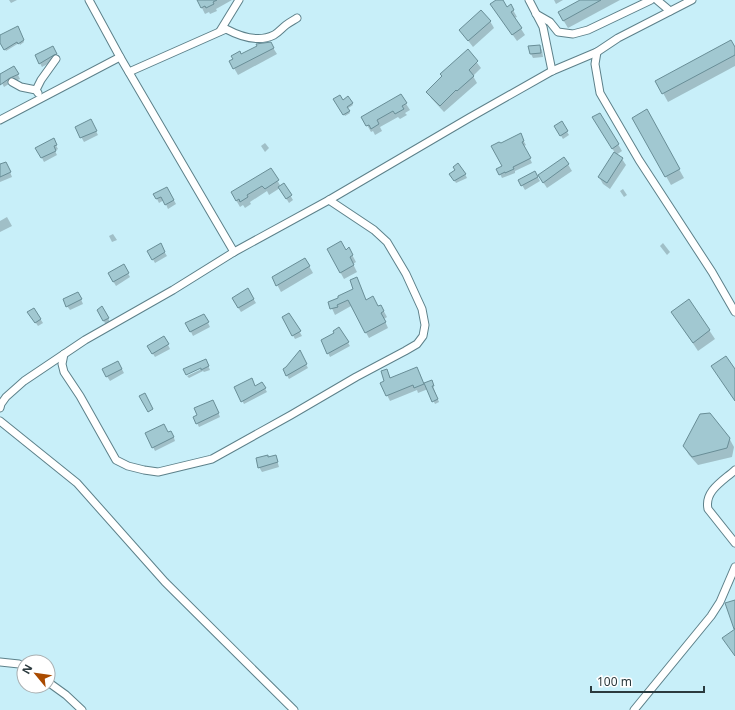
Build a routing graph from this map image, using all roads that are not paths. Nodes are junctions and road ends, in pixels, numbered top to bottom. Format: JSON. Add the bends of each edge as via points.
{"nodes":[{"id":1,"x":89,"y":0,"type":"edge"},
{"id":2,"x":239,"y":0,"type":"edge"},
{"id":3,"x":529,"y":0,"type":"edge"},
{"id":4,"x":651,"y":0,"type":"edge"},
{"id":5,"x":657,"y":0,"type":"edge"},
{"id":6,"x":692,"y":0,"type":"edge"},
{"id":7,"x":680,"y":3,"type":"edge"},
{"id":8,"x":670,"y":11,"type":"junction"},
{"id":9,"x":536,"y":14,"type":"junction"},
{"id":10,"x":297,"y":18,"type":"dead end"},
{"id":11,"x":220,"y":32,"type":"junction"},
{"id":12,"x":597,"y":52,"type":"junction"},
{"id":13,"x":120,"y":57,"type":"junction"},
{"id":14,"x":56,"y":59,"type":"dead end"},
{"id":15,"x":129,"y":72,"type":"junction"},
{"id":16,"x":552,"y":72,"type":"junction"},
{"id":17,"x":12,"y":82,"type":"dead end"},
{"id":18,"x":36,"y":90,"type":"junction"},
{"id":19,"x":43,"y":97,"type":"junction"},
{"id":20,"x":0,"y":120,"type":"edge"},
{"id":21,"x":329,"y":200,"type":"junction"},
{"id":22,"x":234,"y":252,"type":"junction"},
{"id":23,"x":735,"y":312,"type":"edge"},
{"id":24,"x":64,"y":354,"type":"junction"},
{"id":25,"x":0,"y":408,"type":"edge"},
{"id":26,"x":0,"y":421,"type":"edge"},
{"id":27,"x":735,"y":470,"type":"edge"},
{"id":28,"x":735,"y":543,"type":"edge"},
{"id":29,"x":735,"y":567,"type":"edge"},
{"id":30,"x":0,"y":662,"type":"edge"},
{"id":31,"x":16,"y":664,"type":"edge"},
{"id":32,"x":56,"y":688,"type":"edge"},
{"id":33,"x":82,"y":710,"type":"edge"},
{"id":34,"x":294,"y":710,"type":"edge"},
{"id":35,"x":634,"y":710,"type":"edge"}],
"edges":[{"from":1,"to":13,"type":"street"},
{"from":2,"to":11,"type":"street"},
{"from":3,"to":9,"type":"street"},
{"from":4,"to":9,"type":"street","via":[[588,30],[573,34],[558,32],[550,22]]},
{"from":5,"to":8,"type":"street"},
{"from":6,"to":7,"type":"street"},
{"from":7,"to":8,"type":"street"},
{"from":8,"to":12,"type":"street"},
{"from":9,"to":16,"type":"street","via":[[543,27]]},
{"from":10,"to":11,"type":"street","via":[[275,34],[264,38],[238,35],[226,29]]},
{"from":11,"to":15,"type":"street"},
{"from":12,"to":16,"type":"street"},
{"from":12,"to":23,"type":"street","via":[[595,64],[600,93]]},
{"from":13,"to":15,"type":"street"},
{"from":13,"to":19,"type":"street"},
{"from":14,"to":18,"type":"street"},
{"from":15,"to":22,"type":"street"},
{"from":16,"to":21,"type":"street"},
{"from":17,"to":18,"type":"street"},
{"from":18,"to":19,"type":"street"},
{"from":19,"to":20,"type":"street"},
{"from":21,"to":22,"type":"street"},
{"from":21,"to":24,"type":"street","via":[[374,230],[387,242],[406,274],[422,309],[425,325],[423,336],[417,344],[212,459],[158,472],[128,466],[116,460],[64,372]]},
{"from":22,"to":24,"type":"street"},
{"from":24,"to":25,"type":"street","via":[[24,381],[6,397]]},
{"from":26,"to":34,"type":"street","via":[[77,483],[165,582]]},
{"from":27,"to":28,"type":"street","via":[[712,490],[707,502],[708,509]]},
{"from":29,"to":35,"type":"street","via":[[711,616]]},
{"from":30,"to":31,"type":"street"},
{"from":32,"to":33,"type":"street"}]}
